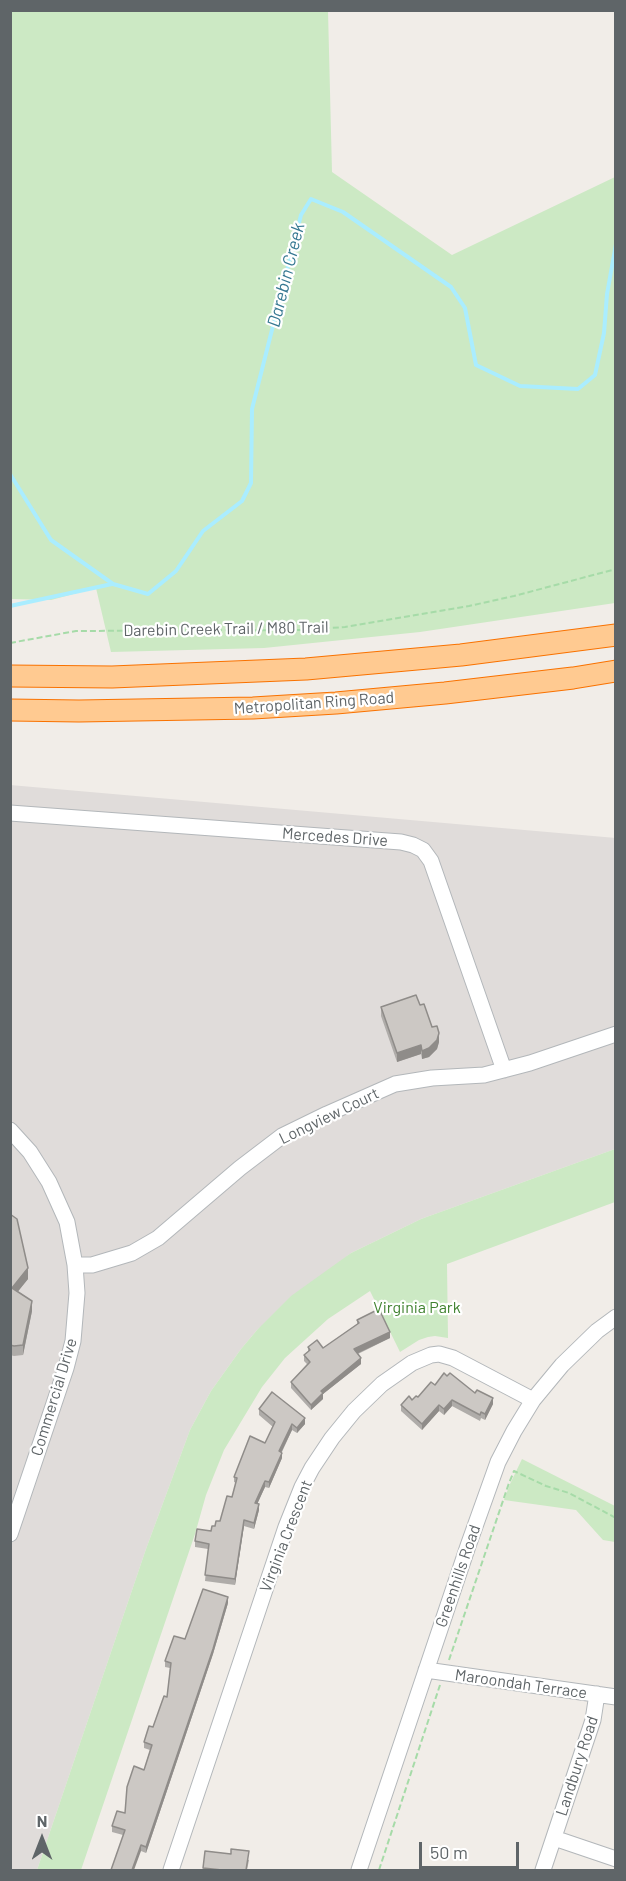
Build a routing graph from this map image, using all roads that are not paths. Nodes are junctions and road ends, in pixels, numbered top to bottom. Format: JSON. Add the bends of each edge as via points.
{"nodes":[{"id":1,"x":615,"y":635,"type":"edge"},
{"id":2,"x":615,"y":671,"type":"edge"},
{"id":3,"x":10,"y":676,"type":"edge"},
{"id":4,"x":10,"y":710,"type":"edge"},
{"id":5,"x":10,"y":813,"type":"edge"},
{"id":6,"x":615,"y":1034,"type":"edge"},
{"id":7,"x":504,"y":1070,"type":"junction"},
{"id":8,"x":10,"y":1130,"type":"edge"},
{"id":9,"x":75,"y":1265,"type":"junction"},
{"id":10,"x":615,"y":1317,"type":"edge"},
{"id":11,"x":533,"y":1400,"type":"junction"},
{"id":12,"x":10,"y":1534,"type":"edge"},
{"id":13,"x":426,"y":1670,"type":"junction"},
{"id":14,"x":597,"y":1694,"type":"junction"},
{"id":15,"x":615,"y":1697,"type":"edge"},
{"id":16,"x":554,"y":1838,"type":"junction"},
{"id":17,"x":615,"y":1859,"type":"edge"},
{"id":18,"x":171,"y":1870,"type":"edge"},
{"id":19,"x":360,"y":1870,"type":"edge"},
{"id":20,"x":543,"y":1870,"type":"edge"}],
"edges":[{"from":1,"to":3,"type":"highway","via":[[453,656],[306,669],[112,677]]},
{"from":2,"to":4,"type":"highway","name":"Metropolitan Ring Road","via":[[336,703]]},
{"from":5,"to":7,"type":"street","name":"Mercedes Drive","via":[[401,842],[423,850],[431,861]]},
{"from":6,"to":7,"type":"street","name":"Longview Court"},
{"from":7,"to":9,"type":"street","name":"Longview Court","via":[[395,1084],[327,1114],[282,1136],[159,1238],[132,1253],[92,1265]]},
{"from":8,"to":9,"type":"street","name":"Commercial Drive","via":[[49,1182],[67,1222]]},
{"from":9,"to":12,"type":"street","name":"Commercial Drive","via":[[73,1341]]},
{"from":10,"to":11,"type":"street","name":"Greenhills Road","via":[[562,1365]]},
{"from":11,"to":13,"type":"street","name":"Greenhills Road","via":[[498,1462]]},
{"from":11,"to":18,"type":"street","name":"Virginia Crescent","via":[[453,1358],[431,1355],[382,1384],[332,1438],[302,1487],[286,1527]]},
{"from":13,"to":14,"type":"street","name":"Maroondah Terrace"},
{"from":13,"to":19,"type":"street","name":"Greenhills Road"},
{"from":14,"to":15,"type":"street","name":"Maroondah Terrace"},
{"from":14,"to":16,"type":"street","name":"Landbury Road","via":[[593,1720]]},
{"from":16,"to":17,"type":"street"},
{"from":16,"to":20,"type":"street","name":"Landbury Road"}]}
